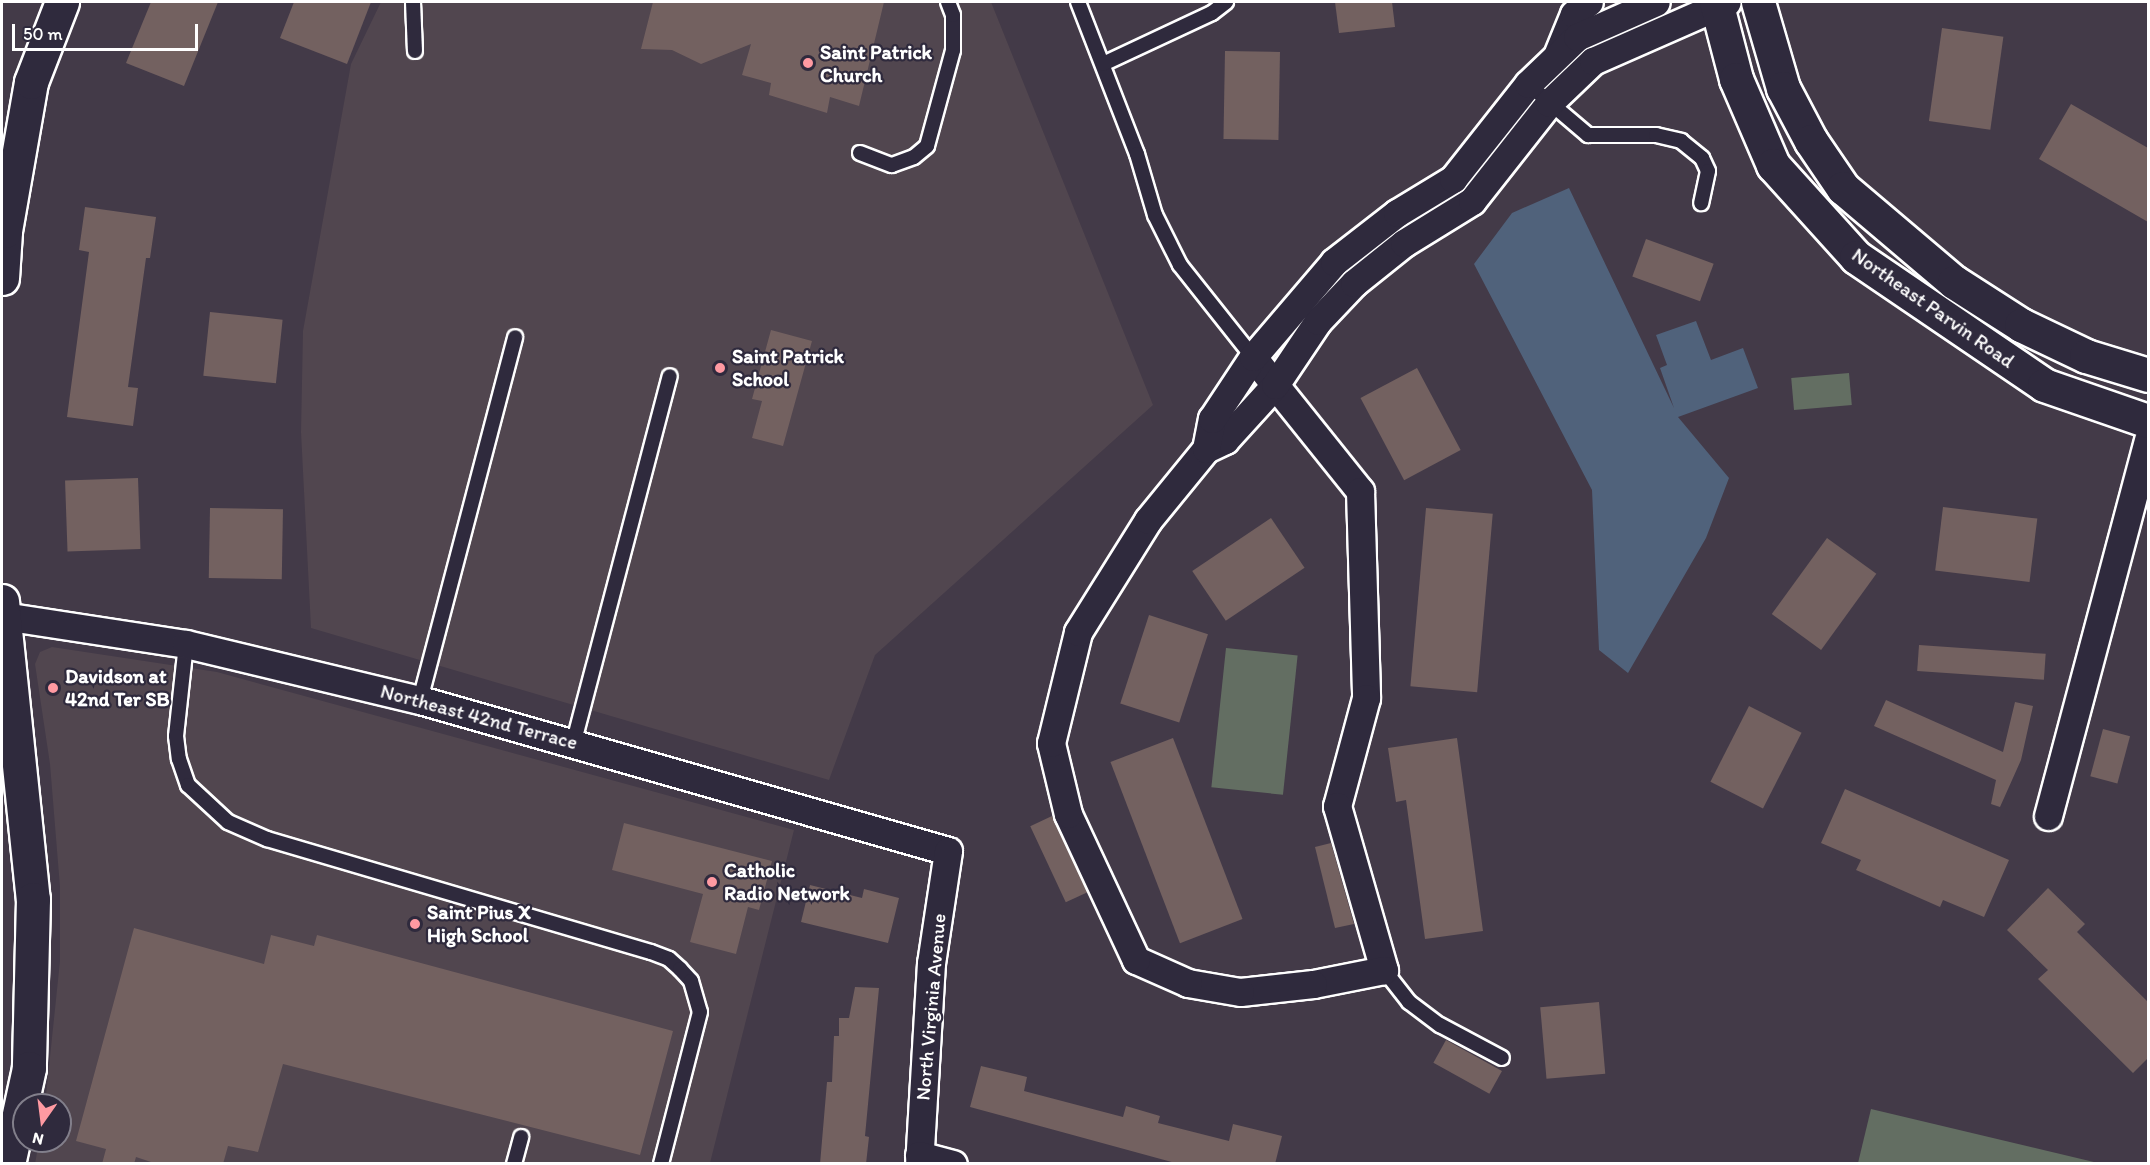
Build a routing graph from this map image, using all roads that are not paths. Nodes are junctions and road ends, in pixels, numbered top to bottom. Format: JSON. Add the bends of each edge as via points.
{"nodes":[{"id":1,"x":62,"y":2,"type":"edge"},
{"id":2,"x":413,"y":2,"type":"edge"},
{"id":3,"x":948,"y":2,"type":"edge"},
{"id":4,"x":1078,"y":2,"type":"edge"},
{"id":5,"x":1226,"y":2,"type":"edge"},
{"id":6,"x":1589,"y":2,"type":"edge"},
{"id":7,"x":1758,"y":2,"type":"edge"},
{"id":8,"x":1720,"y":3,"type":"edge"},
{"id":9,"x":1639,"y":6,"type":"edge"},
{"id":10,"x":1641,"y":39,"type":"junction"},
{"id":11,"x":416,"y":51,"type":"dead end"},
{"id":12,"x":1556,"y":57,"type":"junction"},
{"id":13,"x":1104,"y":64,"type":"junction"},
{"id":14,"x":1528,"y":84,"type":"junction"},
{"id":15,"x":1549,"y":103,"type":"junction"},
{"id":16,"x":860,"y":153,"type":"dead end"},
{"id":17,"x":1701,"y":203,"type":"dead end"},
{"id":18,"x":2,"y":278,"type":"edge"},
{"id":19,"x":515,"y":337,"type":"dead end"},
{"id":20,"x":1253,"y":357,"type":"junction"},
{"id":21,"x":670,"y":375,"type":"dead end"},
{"id":22,"x":2148,"y":375,"type":"edge"},
{"id":23,"x":1275,"y":385,"type":"junction"},
{"id":24,"x":2148,"y":421,"type":"edge"},
{"id":25,"x":2148,"y":439,"type":"edge"},
{"id":26,"x":1206,"y":449,"type":"junction"},
{"id":27,"x":2,"y":608,"type":"edge"},
{"id":28,"x":186,"y":644,"type":"junction"},
{"id":29,"x":420,"y":700,"type":"junction"},
{"id":30,"x":574,"y":741,"type":"junction"},
{"id":31,"x":2048,"y":816,"type":"dead end"},
{"id":32,"x":948,"y":851,"type":"joint"},
{"id":33,"x":1384,"y":970,"type":"junction"},
{"id":34,"x":1502,"y":1058,"type":"dead end"},
{"id":35,"x":521,"y":1137,"type":"dead end"},
{"id":36,"x":919,"y":1159,"type":"edge"},
{"id":37,"x":8,"y":1164,"type":"edge"},
{"id":38,"x":514,"y":1164,"type":"edge"},
{"id":39,"x":661,"y":1164,"type":"edge"},
{"id":40,"x":953,"y":1164,"type":"edge"}],
"edges":[{"from":1,"to":18,"type":"main road","via":[[31,82],[5,231]]},
{"from":2,"to":11,"type":"lane"},
{"from":3,"to":16,"type":"lane","via":[[953,15],[953,50],[927,146],[914,158],[892,165]]},
{"from":4,"to":13,"type":"lane"},
{"from":5,"to":13,"type":"lane"},
{"from":6,"to":12,"type":"street","via":[[1574,14]]},
{"from":7,"to":22,"type":"main road","name":"Northeast Parvin Road","via":[[1783,88],[1810,141],[1843,188],[1954,282],[2021,325],[2086,356]]},
{"from":8,"to":10,"type":"street"},
{"from":8,"to":24,"type":"main road","name":"Northeast Parvin Road","via":[[1736,79],[1773,165],[1856,257],[2044,385]]},
{"from":9,"to":10,"type":"street"},
{"from":9,"to":12,"type":"street","via":[[1577,37]]},
{"from":10,"to":15,"type":"street","via":[[1593,61]]},
{"from":12,"to":14,"type":"street"},
{"from":13,"to":20,"type":"lane","via":[[1155,215],[1180,265]]},
{"from":14,"to":15,"type":"lane"},
{"from":14,"to":20,"type":"street","via":[[1453,179],[1397,213],[1334,262]]},
{"from":15,"to":17,"type":"lane","via":[[1588,135],[1656,135],[1681,141],[1702,158],[1708,171]]},
{"from":15,"to":23,"type":"street","via":[[1472,201],[1404,243],[1354,283],[1318,321]]},
{"from":19,"to":29,"type":"lane"},
{"from":20,"to":23,"type":"street"},
{"from":20,"to":26,"type":"street","via":[[1212,419]]},
{"from":21,"to":30,"type":"lane"},
{"from":23,"to":26,"type":"street","via":[[1225,441]]},
{"from":23,"to":33,"type":"street","via":[[1360,491],[1366,698],[1337,806]]},
{"from":25,"to":31,"type":"street"},
{"from":26,"to":33,"type":"street","via":[[1148,520],[1078,632],[1051,743],[1068,814],[1136,960],[1188,984],[1240,992],[1313,984]]},
{"from":27,"to":28,"type":"street","name":"Northeast 42nd Terrace"},
{"from":27,"to":37,"type":"main road","via":[[33,899],[29,1068]]},
{"from":28,"to":29,"type":"street","name":"Northeast 42nd Terrace"},
{"from":28,"to":39,"type":"lane","via":[[176,736],[179,759],[188,785],[228,822],[267,839],[669,958],[691,981],[700,1011]]},
{"from":29,"to":30,"type":"street","name":"Northeast 42nd Terrace"},
{"from":30,"to":32,"type":"street","name":"Northeast 42nd Terrace"},
{"from":32,"to":36,"type":"street","name":"North Virginia Avenue","via":[[931,963]]},
{"from":33,"to":34,"type":"lane","via":[[1409,1002],[1440,1025]]},
{"from":35,"to":38,"type":"lane"},
{"from":36,"to":40,"type":"street"}]}
